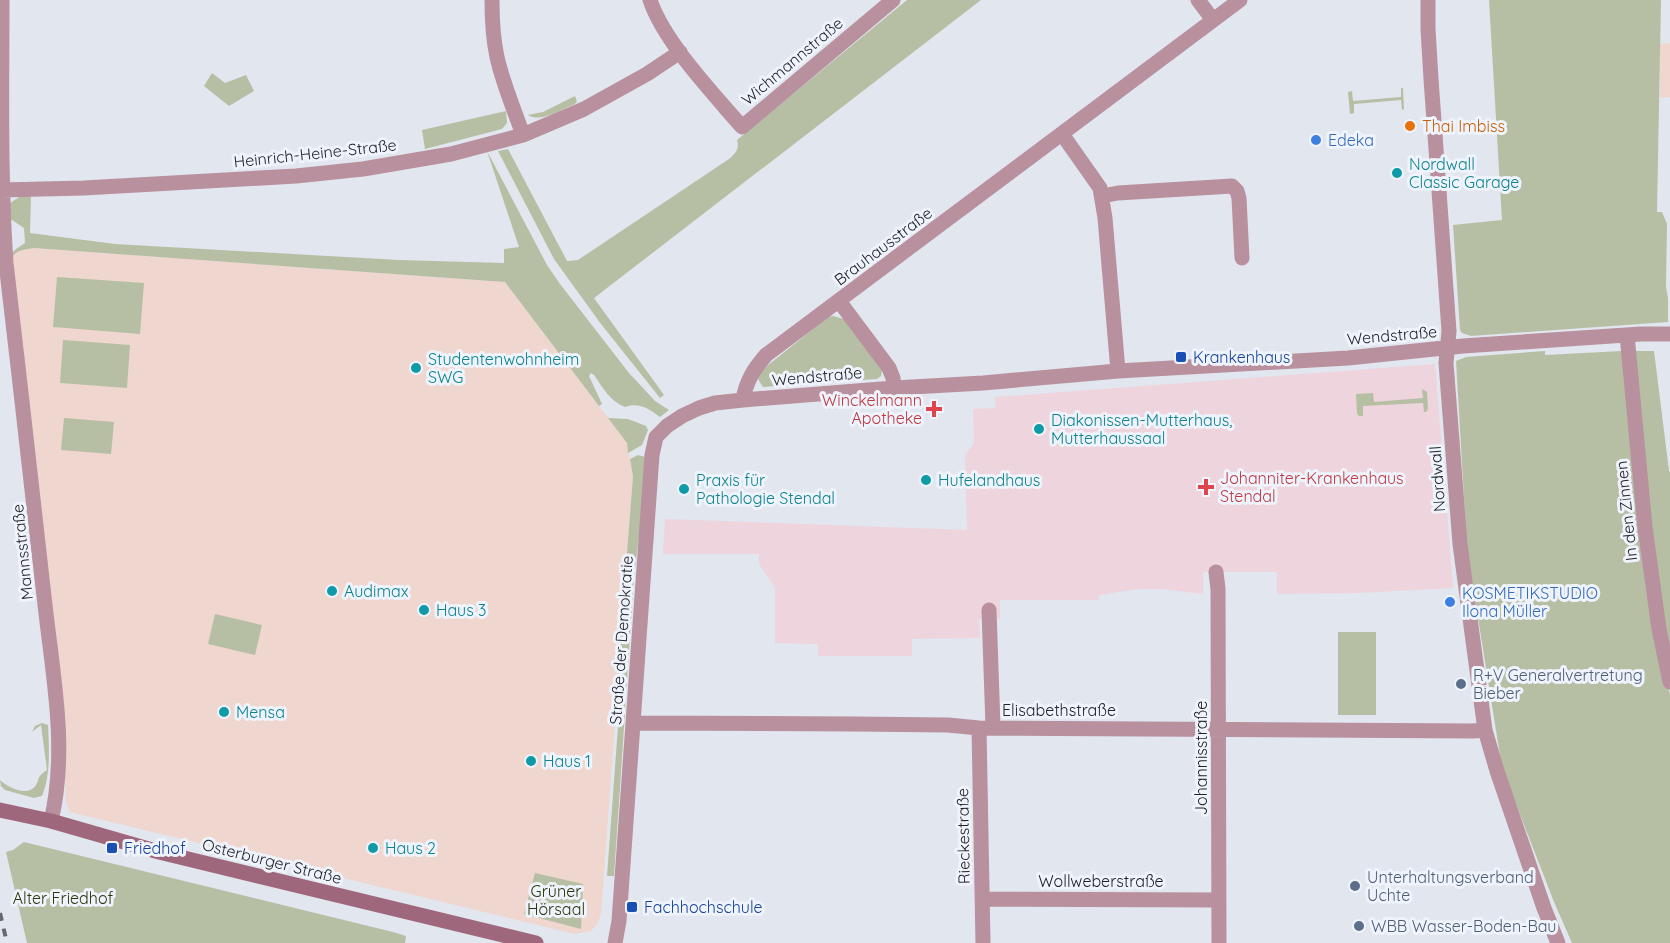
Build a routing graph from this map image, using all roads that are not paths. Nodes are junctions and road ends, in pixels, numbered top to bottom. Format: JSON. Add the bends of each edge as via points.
{"nodes":[{"id":1,"x":2,"y":0,"type":"edge"},
{"id":2,"x":492,"y":0,"type":"edge"},
{"id":3,"x":650,"y":0,"type":"edge"},
{"id":4,"x":893,"y":0,"type":"edge"},
{"id":5,"x":1198,"y":0,"type":"edge"},
{"id":6,"x":1240,"y":0,"type":"edge"},
{"id":7,"x":1428,"y":0,"type":"edge"},
{"id":8,"x":1213,"y":20,"type":"junction"},
{"id":9,"x":680,"y":52,"type":"junction"},
{"id":10,"x":1062,"y":134,"type":"junction"},
{"id":11,"x":523,"y":135,"type":"junction"},
{"id":12,"x":1,"y":190,"type":"edge"},
{"id":13,"x":1102,"y":196,"type":"junction"},
{"id":14,"x":2,"y":244,"type":"edge"},
{"id":15,"x":1242,"y":258,"type":"dead end"},
{"id":16,"x":838,"y":301,"type":"junction"},
{"id":17,"x":1670,"y":334,"type":"edge"},
{"id":18,"x":1628,"y":335,"type":"junction"},
{"id":19,"x":1447,"y":348,"type":"junction"},
{"id":20,"x":1118,"y":371,"type":"junction"},
{"id":21,"x":894,"y":388,"type":"junction"},
{"id":22,"x":743,"y":400,"type":"junction"},
{"id":23,"x":1216,"y":572,"type":"dead end"},
{"id":24,"x":989,"y":610,"type":"dead end"},
{"id":25,"x":1670,"y":682,"type":"edge"},
{"id":26,"x":633,"y":723,"type":"junction"},
{"id":27,"x":986,"y":728,"type":"junction"},
{"id":28,"x":1219,"y":730,"type":"junction"},
{"id":29,"x":1485,"y":730,"type":"junction"},
{"id":30,"x":0,"y":810,"type":"edge"},
{"id":31,"x":51,"y":821,"type":"junction"},
{"id":32,"x":982,"y":899,"type":"junction"},
{"id":33,"x":1219,"y":900,"type":"junction"},
{"id":34,"x":536,"y":943,"type":"edge"},
{"id":35,"x":615,"y":943,"type":"edge"},
{"id":36,"x":983,"y":943,"type":"edge"},
{"id":37,"x":1219,"y":943,"type":"edge"},
{"id":38,"x":1558,"y":943,"type":"edge"}],
"edges":[{"from":1,"to":12,"type":"street","name":"Mannsstraße"},
{"from":2,"to":11,"type":"street","via":[[497,56]]},
{"from":3,"to":9,"type":"street"},
{"from":4,"to":9,"type":"street","name":"Wichmannstraße","via":[[742,127]]},
{"from":5,"to":8,"type":"street"},
{"from":6,"to":8,"type":"street","name":"Brauhausstraße"},
{"from":7,"to":19,"type":"street","name":"Nordwall"},
{"from":8,"to":10,"type":"street","name":"Brauhausstraße"},
{"from":9,"to":11,"type":"street","name":"Heinrich-Heine-Straße","via":[[584,109]]},
{"from":10,"to":13,"type":"street"},
{"from":10,"to":16,"type":"street","name":"Brauhausstraße"},
{"from":11,"to":12,"type":"street","name":"Heinrich-Heine-Straße","via":[[458,152],[339,172]]},
{"from":12,"to":14,"type":"street","name":"Mannsstraße"},
{"from":13,"to":15,"type":"street","via":[[1232,186],[1239,198]]},
{"from":13,"to":20,"type":"street"},
{"from":14,"to":31,"type":"street","name":"Mannsstraße","via":[[32,476],[58,726],[59,775]]},
{"from":16,"to":21,"type":"street","name":"Wendstraße","via":[[889,368]]},
{"from":16,"to":22,"type":"street","name":"Brauhausstraße","via":[[766,355],[752,372]]},
{"from":17,"to":18,"type":"street","name":"Wendstraße"},
{"from":18,"to":19,"type":"street","name":"Wendstraße"},
{"from":18,"to":25,"type":"street","name":"In den Zinnen","via":[[1644,527]]},
{"from":19,"to":20,"type":"street","name":"Wendstraße","via":[[1348,358]]},
{"from":19,"to":29,"type":"street","name":"Nordwall","via":[[1460,544]]},
{"from":20,"to":21,"type":"street","name":"Wendstraße"},
{"from":21,"to":22,"type":"street","name":"Wendstraße"},
{"from":22,"to":26,"type":"street","name":"Straße der Demokratie","via":[[699,408],[656,437]]},
{"from":23,"to":28,"type":"street","name":"Johannisstraße"},
{"from":24,"to":27,"type":"street","name":"Rieckestraße"},
{"from":26,"to":27,"type":"street","name":"Elisabethstraße"},
{"from":26,"to":35,"type":"street","name":"Straße der Demokratie"},
{"from":27,"to":28,"type":"street","name":"Elisabethstraße"},
{"from":27,"to":32,"type":"street","name":"Rieckestraße"},
{"from":28,"to":29,"type":"street","name":"Elisabethstraße"},
{"from":28,"to":33,"type":"street","name":"Johannisstraße"},
{"from":29,"to":38,"type":"street","name":"Nordwall"},
{"from":30,"to":31,"type":"street","name":"Osterburger Straße"},
{"from":31,"to":34,"type":"street","name":"Osterburger Straße"},
{"from":32,"to":33,"type":"street","name":"Wollweberstraße"},
{"from":32,"to":36,"type":"street","name":"Rieckestraße"},
{"from":33,"to":37,"type":"street","name":"Johannisstraße"}]}
